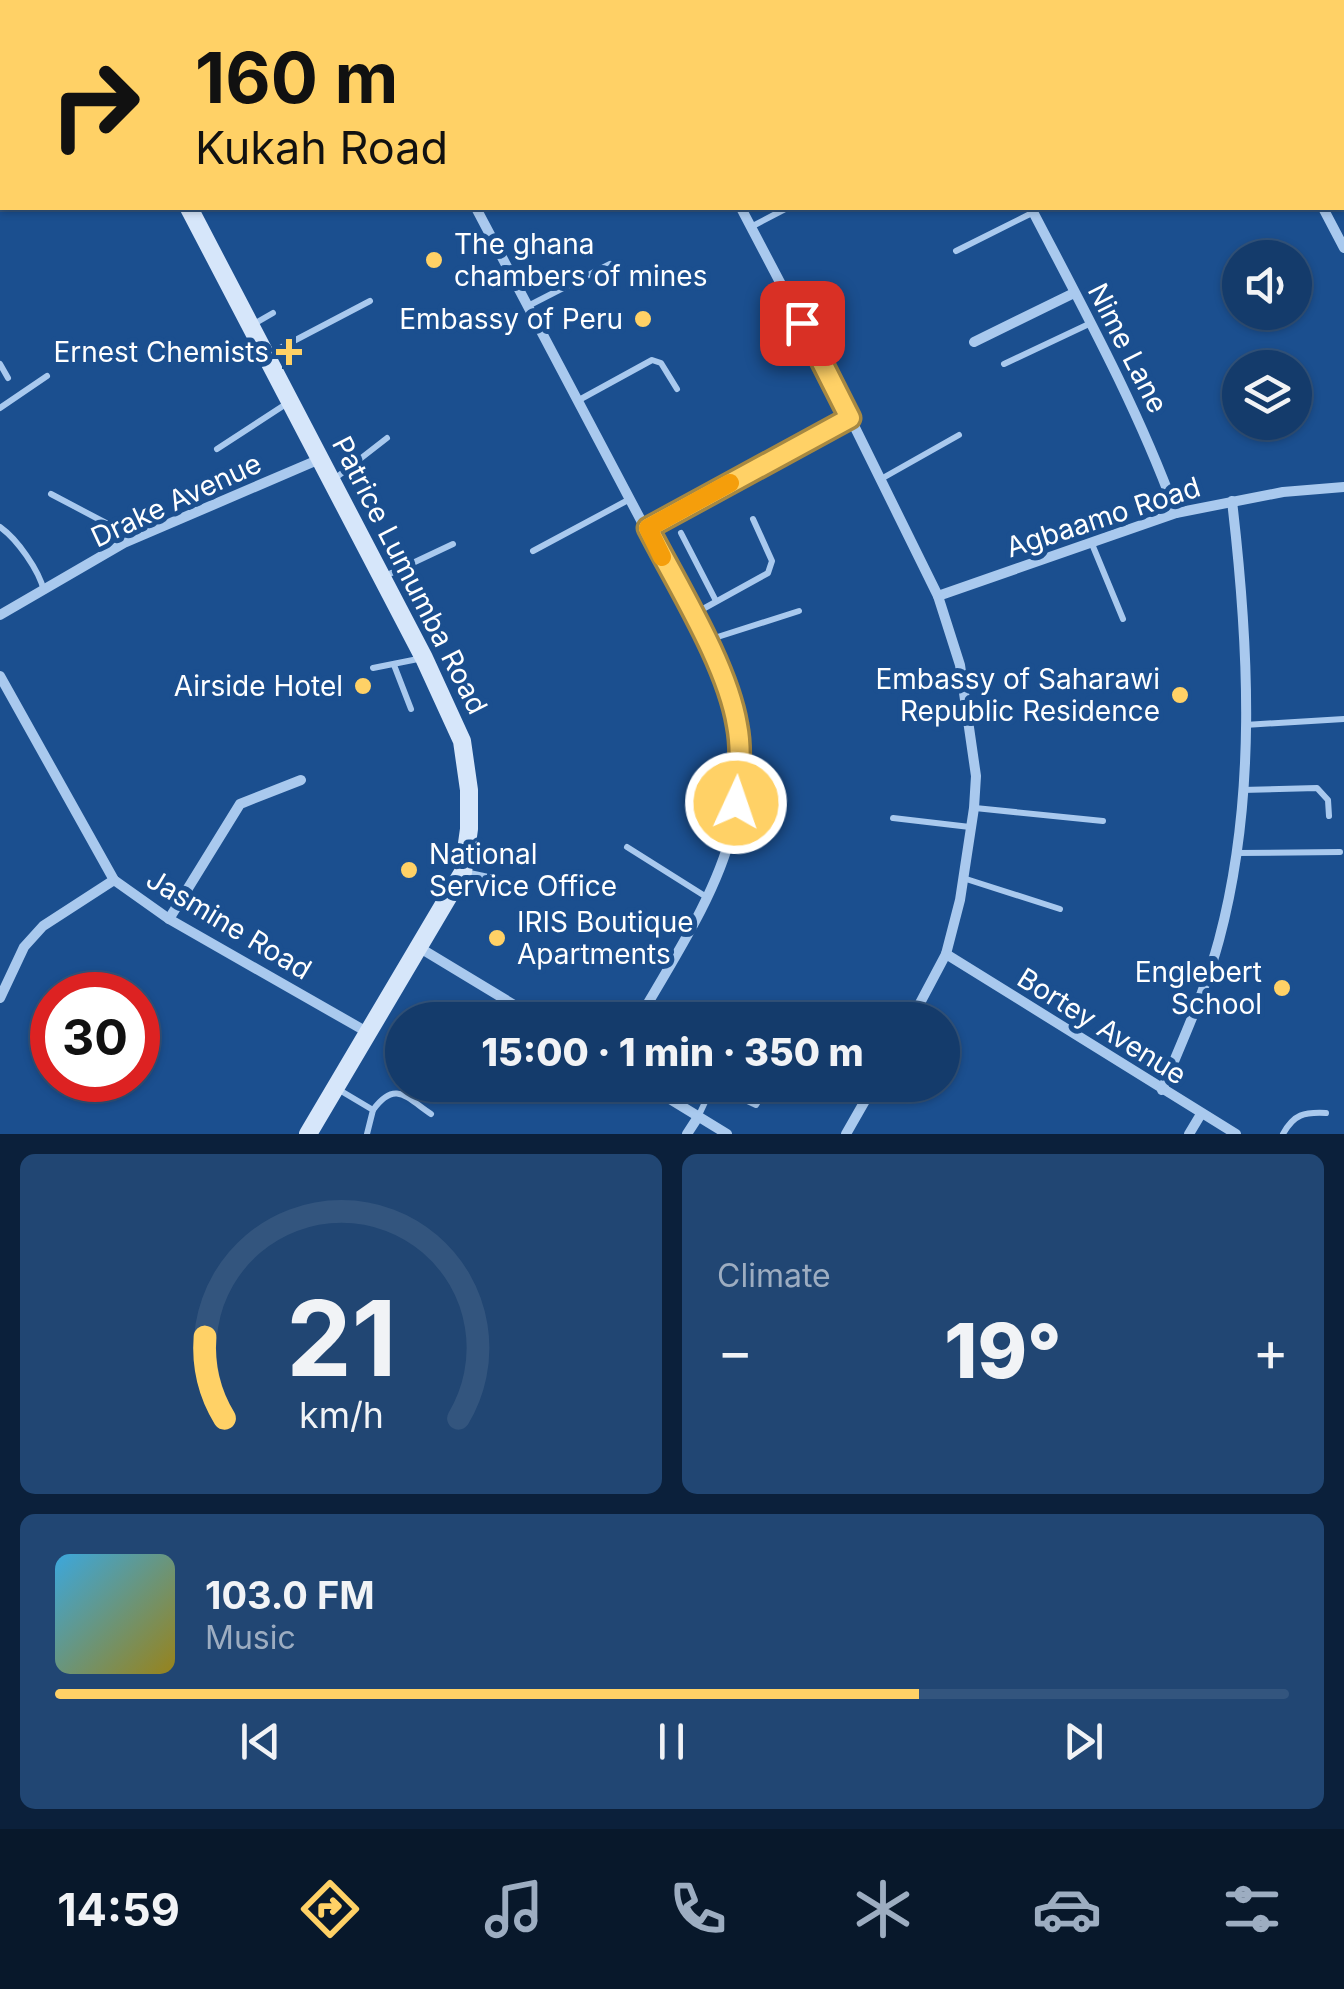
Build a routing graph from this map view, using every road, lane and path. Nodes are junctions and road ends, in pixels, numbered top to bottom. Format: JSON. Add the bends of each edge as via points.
{"nodes":[{"id":1,"x":190,"y":210,"type":"edge"},
{"id":2,"x":477,"y":210,"type":"edge"},
{"id":3,"x":742,"y":210,"type":"edge"},
{"id":4,"x":783,"y":210,"type":"edge"},
{"id":5,"x":1032,"y":210,"type":"edge"},
{"id":6,"x":1324,"y":210,"type":"edge"},
{"id":7,"x":751,"y":226,"type":"junction"},
{"id":8,"x":1344,"y":248,"type":"edge"},
{"id":9,"x":956,"y":251,"type":"dead end"},
{"id":10,"x":610,"y":264,"type":"dead end"},
{"id":11,"x":1074,"y":293,"type":"junction"},
{"id":12,"x":370,"y":300,"type":"dead end"},
{"id":13,"x":528,"y":306,"type":"junction"},
{"id":14,"x":273,"y":313,"type":"dead end"},
{"id":15,"x":1092,"y":323,"type":"junction"},
{"id":16,"x":249,"y":327,"type":"junction"},
{"id":17,"x":974,"y":342,"type":"dead end"},
{"id":18,"x":266,"y":355,"type":"junction"},
{"id":19,"x":0,"y":364,"type":"edge"},
{"id":20,"x":1004,"y":364,"type":"dead end"},
{"id":21,"x":47,"y":376,"type":"dead end"},
{"id":22,"x":8,"y":378,"type":"dead end"},
{"id":23,"x":677,"y":389,"type":"dead end"},
{"id":24,"x":579,"y":400,"type":"junction"},
{"id":25,"x":292,"y":401,"type":"junction"},
{"id":26,"x":0,"y":408,"type":"edge"},
{"id":27,"x":850,"y":418,"type":"junction"},
{"id":28,"x":958,"y":435,"type":"dead end"},
{"id":29,"x":387,"y":438,"type":"dead end"},
{"id":30,"x":217,"y":448,"type":"dead end"},
{"id":31,"x":320,"y":460,"type":"junction"},
{"id":32,"x":881,"y":479,"type":"junction"},
{"id":33,"x":332,"y":480,"type":"junction"},
{"id":34,"x":1344,"y":487,"type":"edge"},
{"id":35,"x":51,"y":494,"type":"dead end"},
{"id":36,"x":631,"y":498,"type":"junction"},
{"id":37,"x":1232,"y":501,"type":"junction"},
{"id":38,"x":1176,"y":513,"type":"junction"},
{"id":39,"x":753,"y":519,"type":"dead end"},
{"id":40,"x":0,"y":527,"type":"edge"},
{"id":41,"x":648,"y":528,"type":"junction"},
{"id":42,"x":681,"y":533,"type":"dead end"},
{"id":43,"x":1091,"y":542,"type":"junction"},
{"id":44,"x":124,"y":543,"type":"junction"},
{"id":45,"x":453,"y":544,"type":"dead end"},
{"id":46,"x":533,"y":551,"type":"dead end"},
{"id":47,"x":382,"y":578,"type":"junction"},
{"id":48,"x":44,"y":592,"type":"junction"},
{"id":49,"x":938,"y":596,"type":"junction"},
{"id":50,"x":716,"y":601,"type":"junction"},
{"id":51,"x":800,"y":611,"type":"dead end"},
{"id":52,"x":0,"y":614,"type":"edge"},
{"id":53,"x":692,"y":615,"type":"junction"},
{"id":54,"x":1123,"y":620,"type":"dead end"},
{"id":55,"x":705,"y":642,"type":"junction"},
{"id":56,"x":424,"y":658,"type":"junction"},
{"id":57,"x":394,"y":665,"type":"junction"},
{"id":58,"x":374,"y":668,"type":"dead end"},
{"id":59,"x":0,"y":676,"type":"edge"},
{"id":60,"x":411,"y":709,"type":"dead end"},
{"id":61,"x":1344,"y":719,"type":"edge"},
{"id":62,"x":1245,"y":725,"type":"junction"},
{"id":63,"x":301,"y":780,"type":"dead end"},
{"id":64,"x":1242,"y":790,"type":"junction"},
{"id":65,"x":974,"y":808,"type":"junction"},
{"id":66,"x":1329,"y":816,"type":"dead end"},
{"id":67,"x":894,"y":818,"type":"dead end"},
{"id":68,"x":1103,"y":822,"type":"dead end"},
{"id":69,"x":970,"y":827,"type":"junction"},
{"id":70,"x":627,"y":848,"type":"dead end"},
{"id":71,"x":1340,"y":852,"type":"dead end"},
{"id":72,"x":1234,"y":853,"type":"junction"},
{"id":73,"x":464,"y":872,"type":"junction"},
{"id":74,"x":964,"y":878,"type":"junction"},
{"id":75,"x":114,"y":880,"type":"junction"},
{"id":76,"x":521,"y":884,"type":"dead end"},
{"id":77,"x":709,"y":898,"type":"junction"},
{"id":78,"x":1060,"y":909,"type":"dead end"},
{"id":79,"x":168,"y":918,"type":"junction"},
{"id":80,"x":420,"y":948,"type":"junction"},
{"id":81,"x":946,"y":954,"type":"junction"},
{"id":82,"x":0,"y":998,"type":"edge"},
{"id":83,"x":510,"y":1002,"type":"edge"},
{"id":84,"x":648,"y":1002,"type":"edge"},
{"id":85,"x":921,"y":1002,"type":"edge"},
{"id":86,"x":367,"y":1032,"type":"junction"},
{"id":87,"x":335,"y":1087,"type":"junction"},
{"id":88,"x":1162,"y":1090,"type":"junction"},
{"id":89,"x":674,"y":1102,"type":"edge"},
{"id":90,"x":705,"y":1102,"type":"edge"},
{"id":91,"x":864,"y":1102,"type":"edge"},
{"id":92,"x":373,"y":1110,"type":"junction"},
{"id":93,"x":1326,"y":1113,"type":"dead end"},
{"id":94,"x":431,"y":1114,"type":"dead end"},
{"id":95,"x":1201,"y":1114,"type":"junction"},
{"id":96,"x":698,"y":1117,"type":"junction"},
{"id":97,"x":308,"y":1134,"type":"edge"},
{"id":98,"x":367,"y":1134,"type":"edge"},
{"id":99,"x":688,"y":1134,"type":"edge"},
{"id":100,"x":727,"y":1134,"type":"edge"},
{"id":101,"x":846,"y":1134,"type":"edge"},
{"id":102,"x":1189,"y":1134,"type":"edge"},
{"id":103,"x":1236,"y":1134,"type":"edge"},
{"id":104,"x":1283,"y":1134,"type":"edge"}],
"edges":[{"from":1,"to":16,"type":"street","name":"Patrice Lumumba Road"},
{"from":2,"to":13,"type":"street"},
{"from":3,"to":7,"type":"street"},
{"from":4,"to":7,"type":"lane"},
{"from":5,"to":9,"type":"lane"},
{"from":5,"to":11,"type":"street","name":"Nime Lane"},
{"from":6,"to":8,"type":"street"},
{"from":7,"to":27,"type":"street"},
{"from":10,"to":13,"type":"lane"},
{"from":11,"to":15,"type":"street","name":"Nime Lane"},
{"from":11,"to":17,"type":"street"},
{"from":12,"to":18,"type":"lane"},
{"from":13,"to":24,"type":"street"},
{"from":14,"to":16,"type":"lane"},
{"from":15,"to":20,"type":"lane"},
{"from":15,"to":38,"type":"street","name":"Nime Lane"},
{"from":16,"to":18,"type":"street","name":"Patrice Lumumba Road"},
{"from":18,"to":25,"type":"street","name":"Patrice Lumumba Road"},
{"from":19,"to":22,"type":"lane"},
{"from":21,"to":26,"type":"lane"},
{"from":23,"to":24,"type":"lane","via":[[652,360]]},
{"from":24,"to":36,"type":"street"},
{"from":25,"to":30,"type":"lane"},
{"from":25,"to":31,"type":"street","name":"Patrice Lumumba Road"},
{"from":27,"to":32,"type":"street"},
{"from":27,"to":41,"type":"street"},
{"from":28,"to":32,"type":"lane"},
{"from":29,"to":33,"type":"lane"},
{"from":31,"to":33,"type":"street","name":"Patrice Lumumba Road"},
{"from":31,"to":44,"type":"street","name":"Drake Avenue"},
{"from":32,"to":49,"type":"street"},
{"from":33,"to":47,"type":"street","name":"Patrice Lumumba Road"},
{"from":34,"to":37,"type":"street","name":"Agbaamo Road"},
{"from":35,"to":44,"type":"lane","via":[[106,523]]},
{"from":36,"to":41,"type":"street"},
{"from":36,"to":46,"type":"lane"},
{"from":37,"to":38,"type":"street","name":"Agbaamo Road"},
{"from":37,"to":62,"type":"street","via":[[1245,623]]},
{"from":38,"to":43,"type":"street","name":"Agbaamo Road"},
{"from":39,"to":50,"type":"lane","via":[[772,568]]},
{"from":40,"to":48,"type":"lane"},
{"from":41,"to":53,"type":"street"},
{"from":42,"to":50,"type":"lane"},
{"from":43,"to":49,"type":"street","name":"Agbaamo Road"},
{"from":43,"to":54,"type":"lane"},
{"from":44,"to":48,"type":"street","name":"Drake Avenue"},
{"from":45,"to":47,"type":"lane"},
{"from":47,"to":56,"type":"street","name":"Patrice Lumumba Road"},
{"from":48,"to":52,"type":"street","name":"Drake Avenue"},
{"from":49,"to":65,"type":"street","via":[[971,726]]},
{"from":50,"to":53,"type":"lane"},
{"from":51,"to":55,"type":"lane"},
{"from":53,"to":55,"type":"street"},
{"from":55,"to":77,"type":"street","via":[[738,726],[740,776],[734,830]]},
{"from":56,"to":57,"type":"lane"},
{"from":56,"to":73,"type":"street","name":"Patrice Lumumba Road","via":[[462,740],[469,790]]},
{"from":57,"to":58,"type":"lane"},
{"from":57,"to":60,"type":"lane"},
{"from":59,"to":75,"type":"street","name":"Jasmine Road"},
{"from":61,"to":62,"type":"lane"},
{"from":62,"to":64,"type":"street"},
{"from":63,"to":79,"type":"street","via":[[240,804]]},
{"from":64,"to":66,"type":"lane","via":[[1317,788],[1328,800]]},
{"from":64,"to":72,"type":"street"},
{"from":65,"to":68,"type":"lane"},
{"from":65,"to":69,"type":"street"},
{"from":67,"to":69,"type":"lane"},
{"from":69,"to":74,"type":"street"},
{"from":70,"to":77,"type":"lane"},
{"from":71,"to":72,"type":"lane"},
{"from":72,"to":88,"type":"street","via":[[1219,939]]},
{"from":73,"to":76,"type":"lane"},
{"from":73,"to":80,"type":"street","name":"Patrice Lumumba Road"},
{"from":74,"to":78,"type":"lane"},
{"from":74,"to":81,"type":"street"},
{"from":75,"to":79,"type":"street","name":"Jasmine Road"},
{"from":75,"to":82,"type":"street","via":[[43,926],[24,948]]},
{"from":77,"to":84,"type":"street"},
{"from":79,"to":86,"type":"street","name":"Jasmine Road"},
{"from":80,"to":83,"type":"street"},
{"from":80,"to":86,"type":"street","name":"Patrice Lumumba Road"},
{"from":81,"to":85,"type":"street"},
{"from":81,"to":88,"type":"street","name":"Bortey Avenue"},
{"from":86,"to":87,"type":"street","name":"Patrice Lumumba Road"},
{"from":87,"to":92,"type":"lane"},
{"from":87,"to":97,"type":"street","name":"Patrice Lumumba Road"},
{"from":88,"to":95,"type":"street","name":"Bortey Avenue"},
{"from":89,"to":96,"type":"street"},
{"from":90,"to":96,"type":"lane"},
{"from":91,"to":101,"type":"street"},
{"from":92,"to":94,"type":"lane","via":[[392,1092]]},
{"from":92,"to":98,"type":"lane"},
{"from":93,"to":104,"type":"lane","via":[[1304,1112]]},
{"from":95,"to":102,"type":"street"},
{"from":95,"to":103,"type":"street","name":"Bortey Avenue"},
{"from":96,"to":99,"type":"street"},
{"from":96,"to":100,"type":"street"}]}
